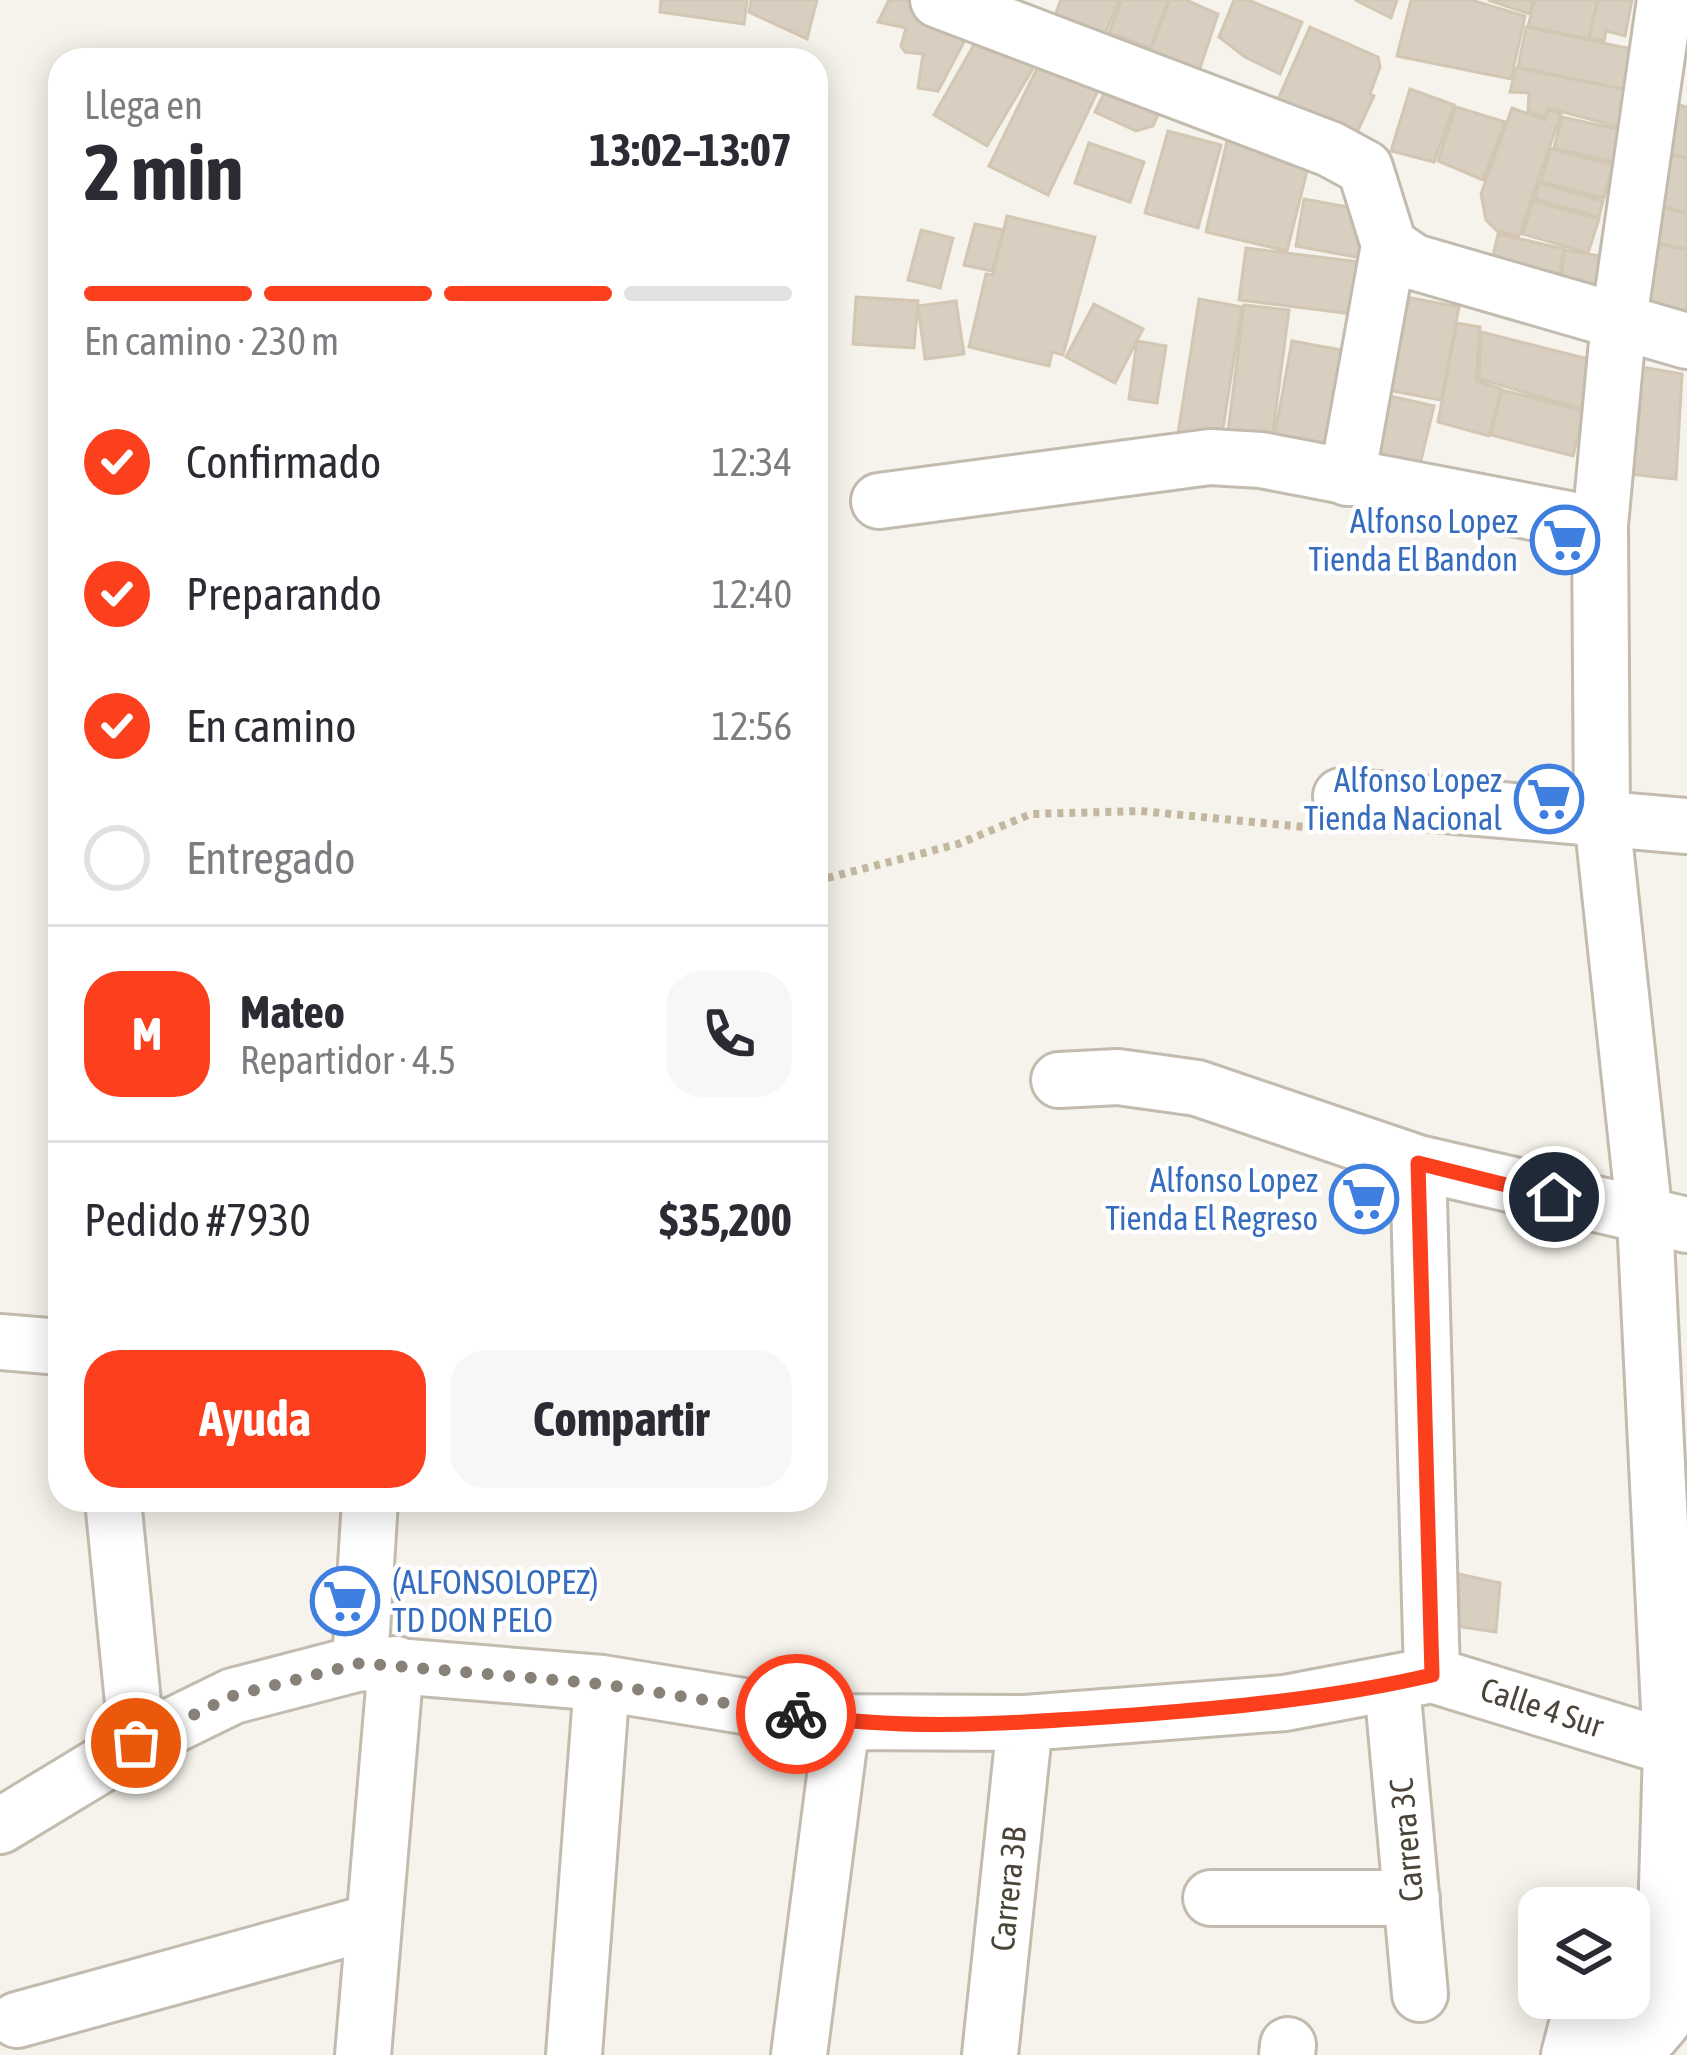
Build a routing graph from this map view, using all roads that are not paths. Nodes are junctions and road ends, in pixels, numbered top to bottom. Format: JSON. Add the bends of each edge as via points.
{"nodes":[{"id":1,"x":938,"y":0,"type":"edge"},
{"id":2,"x":1665,"y":0,"type":"edge"},
{"id":3,"x":1389,"y":245,"type":"junction"},
{"id":4,"x":1619,"y":320,"type":"junction"},
{"id":5,"x":1687,"y":341,"type":"edge"},
{"id":6,"x":1347,"y":478,"type":"junction"},
{"id":7,"x":879,"y":501,"type":"dead end"},
{"id":8,"x":1600,"y":525,"type":"junction"},
{"id":9,"x":1342,"y":796,"type":"road end"},
{"id":10,"x":1602,"y":818,"type":"junction"},
{"id":11,"x":1687,"y":826,"type":"edge"},
{"id":12,"x":1059,"y":1080,"type":"dead end"},
{"id":13,"x":1418,"y":1163,"type":"junction"},
{"id":14,"x":1666,"y":1222,"type":"edge"},
{"id":15,"x":0,"y":1342,"type":"edge"},
{"id":16,"x":48,"y":1346,"type":"edge"},
{"id":17,"x":114,"y":1512,"type":"edge"},
{"id":18,"x":371,"y":1512,"type":"edge"},
{"id":19,"x":378,"y":1663,"type":"junction"},
{"id":20,"x":1412,"y":1680,"type":"junction"},
{"id":21,"x":602,"y":1684,"type":"junction"},
{"id":22,"x":842,"y":1722,"type":"junction"},
{"id":23,"x":1025,"y":1723,"type":"junction"},
{"id":24,"x":136,"y":1743,"type":"junction"},
{"id":25,"x":1679,"y":1751,"type":"edge"},
{"id":26,"x":0,"y":1826,"type":"edge"},
{"id":27,"x":1211,"y":1898,"type":"dead end"},
{"id":28,"x":1412,"y":1898,"type":"junction"},
{"id":29,"x":373,"y":1922,"type":"junction"},
{"id":30,"x":1420,"y":1994,"type":"dead end"},
{"id":31,"x":17,"y":2020,"type":"dead end"},
{"id":32,"x":1571,"y":2044,"type":"edge"},
{"id":33,"x":363,"y":2055,"type":"edge"},
{"id":34,"x":574,"y":2055,"type":"edge"},
{"id":35,"x":799,"y":2055,"type":"edge"},
{"id":36,"x":990,"y":2055,"type":"edge"}],
"edges":[{"from":1,"to":3,"type":"street","via":[[1365,168]]},
{"from":2,"to":4,"type":"street"},
{"from":3,"to":4,"type":"street","via":[[1414,262]]},
{"from":3,"to":6,"type":"street"},
{"from":4,"to":5,"type":"street"},
{"from":4,"to":8,"type":"street"},
{"from":6,"to":7,"type":"street","via":[[1210,457]]},
{"from":6,"to":8,"type":"street"},
{"from":8,"to":10,"type":"street"},
{"from":9,"to":10,"type":"street"},
{"from":10,"to":11,"type":"street"},
{"from":10,"to":14,"type":"street"},
{"from":12,"to":13,"type":"street","via":[[1118,1077],[1197,1088]]},
{"from":13,"to":14,"type":"street"},
{"from":13,"to":20,"type":"street","name":"Carrera 3C"},
{"from":14,"to":25,"type":"street"},
{"from":15,"to":16,"type":"street"},
{"from":17,"to":24,"type":"street"},
{"from":18,"to":19,"type":"street"},
{"from":19,"to":21,"type":"street","name":"Calle 4 Sur"},
{"from":19,"to":24,"type":"street","name":"Calle 4 Sur","via":[[232,1696]]},
{"from":19,"to":29,"type":"street"},
{"from":20,"to":23,"type":"street","name":"Calle 4 Sur","via":[[1286,1703]]},
{"from":20,"to":25,"type":"street","name":"Calle 4 Sur"},
{"from":20,"to":28,"type":"street","name":"Carrera 3C"},
{"from":21,"to":22,"type":"street","name":"Calle 4 Sur"},
{"from":21,"to":34,"type":"street"},
{"from":22,"to":23,"type":"street","name":"Calle 4 Sur"},
{"from":22,"to":35,"type":"street"},
{"from":23,"to":36,"type":"street","name":"Carrera 3B"},
{"from":24,"to":26,"type":"street","name":"Calle 4 Sur"},
{"from":25,"to":32,"type":"street","via":[[1663,2021],[1652,2035],[1579,2027]]},
{"from":27,"to":28,"type":"street"},
{"from":28,"to":30,"type":"street","name":"Carrera 3C"},
{"from":29,"to":31,"type":"street"},
{"from":29,"to":33,"type":"street"}]}
